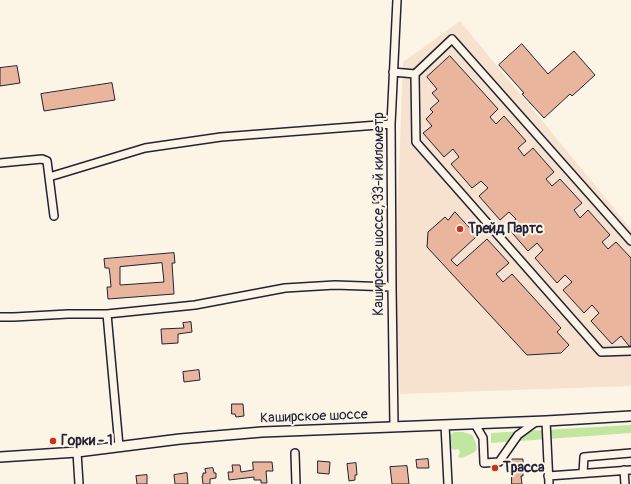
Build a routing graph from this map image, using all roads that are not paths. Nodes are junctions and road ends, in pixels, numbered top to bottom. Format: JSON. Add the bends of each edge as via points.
{"nodes":[{"id":1,"x":397,"y":0,"type":"edge"},
{"id":2,"x":393,"y":72,"type":"junction"},
{"id":3,"x":415,"y":74,"type":"junction"},
{"id":4,"x":391,"y":124,"type":"junction"},
{"id":5,"x":0,"y":163,"type":"edge"},
{"id":6,"x":49,"y":177,"type":"junction"},
{"id":7,"x":54,"y":216,"type":"dead end"},
{"id":8,"x":631,"y":241,"type":"edge"},
{"id":9,"x":392,"y":287,"type":"junction"},
{"id":10,"x":107,"y":314,"type":"junction"},
{"id":11,"x":0,"y":317,"type":"edge"},
{"id":12,"x":631,"y":351,"type":"edge"},
{"id":13,"x":631,"y":416,"type":"edge"},
{"id":14,"x":537,"y":421,"type":"junction"},
{"id":15,"x":546,"y":421,"type":"junction"},
{"id":16,"x":475,"y":424,"type":"junction"},
{"id":17,"x":445,"y":425,"type":"junction"},
{"id":18,"x":394,"y":427,"type":"junction"},
{"id":19,"x":119,"y":446,"type":"junction"},
{"id":20,"x":77,"y":452,"type":"junction"},
{"id":21,"x":295,"y":453,"type":"dead end"},
{"id":22,"x":631,"y":453,"type":"edge"},
{"id":23,"x":0,"y":457,"type":"edge"},
{"id":24,"x":628,"y":470,"type":"edge"},
{"id":25,"x":584,"y":473,"type":"junction"},
{"id":26,"x":548,"y":476,"type":"junction"},
{"id":27,"x":79,"y":484,"type":"edge"},
{"id":28,"x":296,"y":484,"type":"edge"},
{"id":29,"x":448,"y":484,"type":"edge"},
{"id":30,"x":549,"y":484,"type":"edge"},
{"id":31,"x":625,"y":484,"type":"edge"}],
"edges":[{"from":1,"to":2,"type":"street","name":"Каширское шоссе, 33-й километр"},
{"from":2,"to":3,"type":"street"},
{"from":2,"to":4,"type":"street","name":"Каширское шоссе, 33-й километр"},
{"from":3,"to":8,"type":"street","via":[[452,39]]},
{"from":3,"to":12,"type":"street","via":[[416,142],[601,352]]},
{"from":4,"to":6,"type":"street","via":[[221,136],[146,148]]},
{"from":4,"to":9,"type":"street","name":"Каширское шоссе, 33-й километр"},
{"from":5,"to":6,"type":"street","via":[[42,159],[47,161]]},
{"from":6,"to":7,"type":"street"},
{"from":9,"to":10,"type":"street","via":[[335,285],[285,288],[195,305]]},
{"from":9,"to":18,"type":"street","name":"Каширское шоссе, 33-й километр"},
{"from":10,"to":11,"type":"street"},
{"from":10,"to":19,"type":"street"},
{"from":13,"to":15,"type":"main road","name":"Каширское шоссе"},
{"from":14,"to":15,"type":"main road","name":"Каширское шоссе"},
{"from":14,"to":16,"type":"main road","name":"Каширское шоссе"},
{"from":14,"to":16,"type":"street","via":[[518,435],[499,462],[484,463],[483,438]]},
{"from":15,"to":26,"type":"street"},
{"from":16,"to":17,"type":"main road","name":"Каширское шоссе"},
{"from":17,"to":18,"type":"main road","name":"Каширское шоссе"},
{"from":17,"to":29,"type":"street"},
{"from":18,"to":19,"type":"main road","name":"Каширское шоссе","via":[[262,432]]},
{"from":19,"to":20,"type":"main road","name":"Каширское шоссе"},
{"from":20,"to":23,"type":"main road","name":"Каширское шоссе"},
{"from":20,"to":27,"type":"street"},
{"from":21,"to":28,"type":"street"},
{"from":22,"to":25,"type":"street","via":[[584,457]]},
{"from":24,"to":25,"type":"street"},
{"from":24,"to":31,"type":"street"},
{"from":25,"to":26,"type":"street"},
{"from":26,"to":30,"type":"street"}]}
